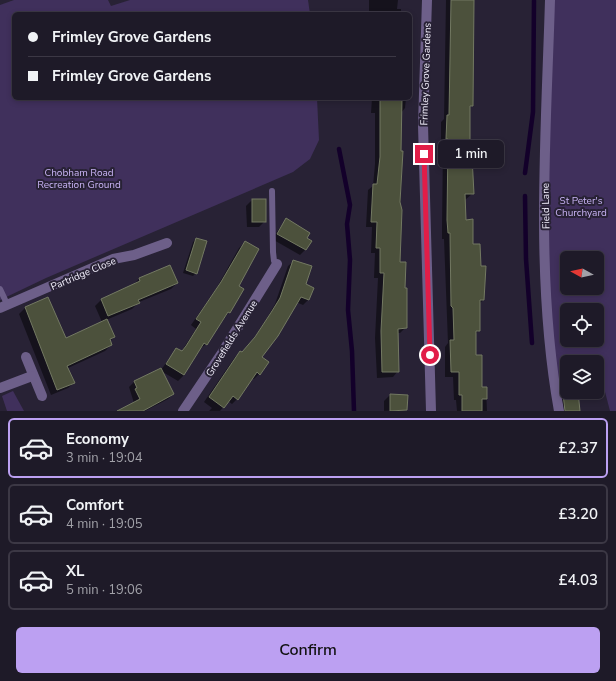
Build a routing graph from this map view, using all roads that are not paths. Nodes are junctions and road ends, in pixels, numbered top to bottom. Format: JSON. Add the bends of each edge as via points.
{"nodes":[{"id":1,"x":427,"y":0,"type":"edge"},
{"id":2,"x":550,"y":0,"type":"edge"},
{"id":3,"x":272,"y":191,"type":"dead end"},
{"id":4,"x":167,"y":243,"type":"dead end"},
{"id":5,"x":277,"y":264,"type":"joint"},
{"id":6,"x":0,"y":289,"type":"edge"},
{"id":7,"x":4,"y":306,"type":"edge"},
{"id":8,"x":26,"y":357,"type":"dead end"},
{"id":9,"x":32,"y":376,"type":"junction"},
{"id":10,"x":0,"y":388,"type":"edge"},
{"id":11,"x":42,"y":396,"type":"dead end"},
{"id":12,"x":183,"y":411,"type":"edge"},
{"id":13,"x":431,"y":411,"type":"edge"},
{"id":14,"x":559,"y":411,"type":"edge"}],
"edges":[{"from":1,"to":13,"type":"street","name":"Frimley Grove Gardens","via":[[424,125]]},
{"from":2,"to":14,"type":"street","name":"Field Lane","via":[[544,195],[547,303]]},
{"from":3,"to":5,"type":"lane","via":[[272,252]]},
{"from":4,"to":7,"type":"street","name":"Partridge Close","via":[[134,255],[113,259]]},
{"from":5,"to":12,"type":"street","name":"Grovefields Avenue"},
{"from":6,"to":7,"type":"lane"},
{"from":8,"to":9,"type":"street"},
{"from":9,"to":10,"type":"street"},
{"from":9,"to":11,"type":"street"}]}
